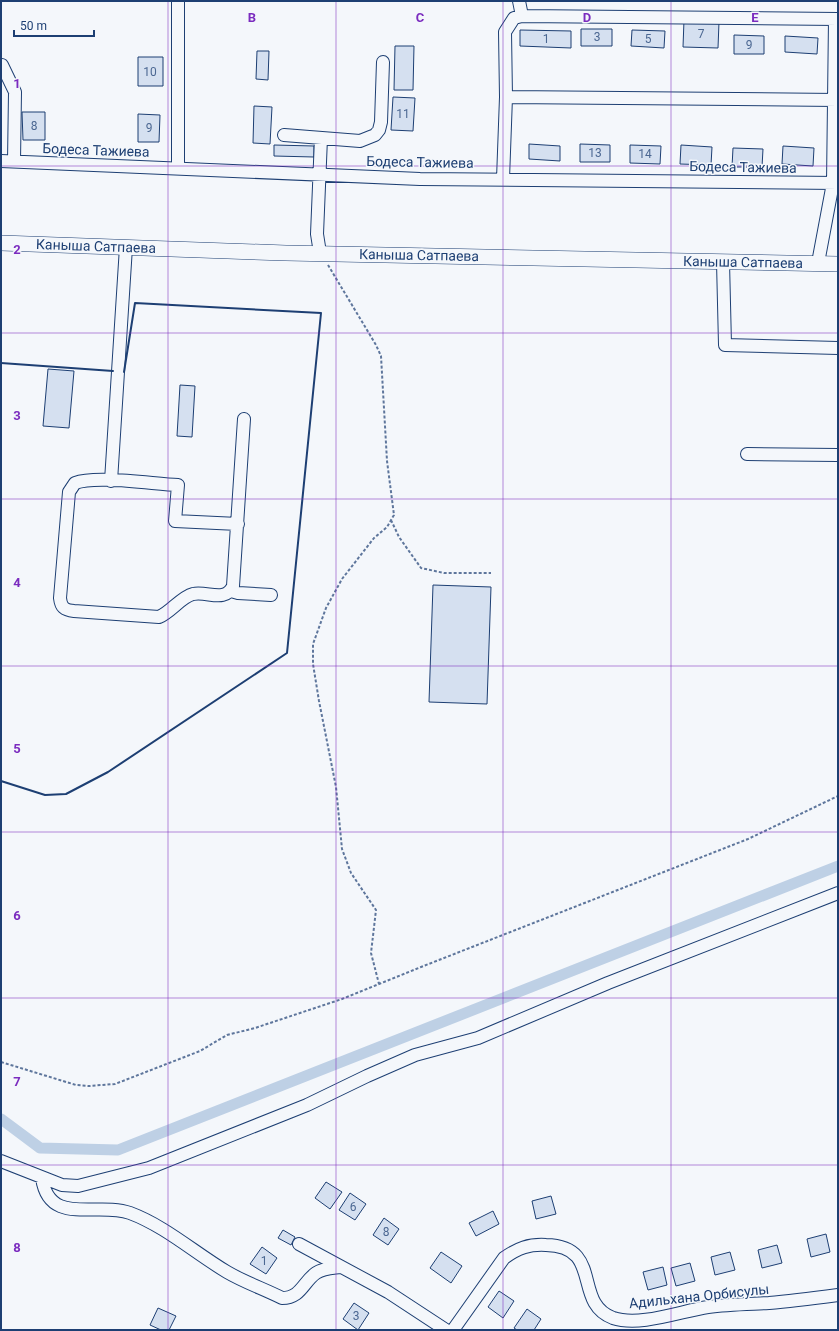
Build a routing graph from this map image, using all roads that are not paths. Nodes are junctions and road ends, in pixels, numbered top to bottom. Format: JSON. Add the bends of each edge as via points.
{"nodes":[{"id":1,"x":178,"y":1,"type":"edge"},
{"id":2,"x":519,"y":1,"type":"edge"},
{"id":3,"x":522,"y":16,"type":"junction"},
{"id":4,"x":836,"y":19,"type":"edge"},
{"id":5,"x":383,"y":62,"type":"dead end"},
{"id":6,"x":2,"y":65,"type":"dead end"},
{"id":7,"x":506,"y":97,"type":"junction"},
{"id":8,"x":836,"y":100,"type":"edge"},
{"id":9,"x":284,"y":135,"type":"dead end"},
{"id":10,"x":321,"y":138,"type":"junction"},
{"id":11,"x":1,"y":161,"type":"edge"},
{"id":12,"x":14,"y":161,"type":"junction"},
{"id":13,"x":178,"y":168,"type":"junction"},
{"id":14,"x":319,"y":174,"type":"junction"},
{"id":15,"x":503,"y":179,"type":"junction"},
{"id":16,"x":836,"y":183,"type":"edge"},
{"id":17,"x":1,"y":243,"type":"edge"},
{"id":18,"x":126,"y":247,"type":"junction"},
{"id":19,"x":320,"y":253,"type":"junction"},
{"id":20,"x":723,"y":262,"type":"junction"},
{"id":21,"x":818,"y":263,"type":"junction"},
{"id":22,"x":838,"y":264,"type":"edge"},
{"id":23,"x":838,"y":348,"type":"edge"},
{"id":24,"x":244,"y":419,"type":"dead end"},
{"id":25,"x":747,"y":454,"type":"dead end"},
{"id":26,"x":838,"y":455,"type":"edge"},
{"id":27,"x":111,"y":481,"type":"junction"},
{"id":28,"x":238,"y":524,"type":"junction"},
{"id":29,"x":231,"y":590,"type":"junction"},
{"id":30,"x":271,"y":595,"type":"dead end"},
{"id":31,"x":838,"y":893,"type":"edge"},
{"id":32,"x":1,"y":1161,"type":"edge"},
{"id":33,"x":42,"y":1178,"type":"junction"},
{"id":34,"x":299,"y":1244,"type":"dead end"},
{"id":35,"x":340,"y":1267,"type":"junction"},
{"id":36,"x":838,"y":1295,"type":"edge"},
{"id":37,"x":446,"y":1330,"type":"edge"},
{"id":38,"x":453,"y":1330,"type":"edge"}],
"edges":[{"from":1,"to":13,"type":"street"},
{"from":2,"to":3,"type":"street"},
{"from":3,"to":4,"type":"street"},
{"from":3,"to":7,"type":"street","via":[[514,18],[505,32]]},
{"from":4,"to":8,"type":"street"},
{"from":5,"to":10,"type":"street","via":[[381,122],[375,135],[360,141]]},
{"from":6,"to":12,"type":"street","via":[[15,92]]},
{"from":7,"to":8,"type":"street"},
{"from":7,"to":15,"type":"street"},
{"from":8,"to":16,"type":"street"},
{"from":9,"to":10,"type":"street"},
{"from":10,"to":14,"type":"street"},
{"from":11,"to":12,"type":"street","name":"Бодеса Тажиева"},
{"from":12,"to":13,"type":"street","name":"Бодеса Тажиева"},
{"from":13,"to":14,"type":"street","name":"Бодеса Тажиева"},
{"from":14,"to":15,"type":"street","name":"Бодеса Тажиева","via":[[420,179]]},
{"from":14,"to":19,"type":"street","via":[[317,234]]},
{"from":15,"to":16,"type":"street","name":"Бодеса Тажиева"},
{"from":16,"to":21,"type":"street"},
{"from":17,"to":18,"type":"main road","name":"Каныша Сатпаева"},
{"from":18,"to":19,"type":"main road","name":"Каныша Сатпаева"},
{"from":18,"to":27,"type":"street"},
{"from":19,"to":20,"type":"main road","name":"Каныша Сатпаева"},
{"from":20,"to":21,"type":"main road","name":"Каныша Сатпаева"},
{"from":20,"to":23,"type":"street","via":[[725,345]]},
{"from":21,"to":22,"type":"main road","name":"Каныша Сатпаева"},
{"from":24,"to":28,"type":"street"},
{"from":25,"to":26,"type":"street"},
{"from":27,"to":28,"type":"street","via":[[178,485],[175,521]]},
{"from":27,"to":29,"type":"street","via":[[80,481],[72,486],[69,492],[60,598],[65,610],[159,617],[188,596],[221,596]]},
{"from":28,"to":29,"type":"street"},
{"from":29,"to":30,"type":"street","via":[[238,593]]},
{"from":31,"to":33,"type":"street","via":[[608,983],[478,1038],[415,1055],[307,1105],[149,1168],[78,1186],[62,1185]]},
{"from":32,"to":33,"type":"street"},
{"from":33,"to":35,"type":"street","via":[[44,1191],[58,1206],[68,1209],[118,1209],[132,1214],[169,1234],[228,1273],[282,1298],[298,1294],[316,1273]]},
{"from":34,"to":35,"type":"street"},
{"from":35,"to":37,"type":"street","via":[[388,1292]]},
{"from":36,"to":38,"type":"street","name":"Адильхана Орбисулы","via":[[709,1307],[645,1319],[613,1318],[598,1309],[593,1300],[580,1258],[570,1249],[559,1245],[533,1245],[504,1258]]}]}
